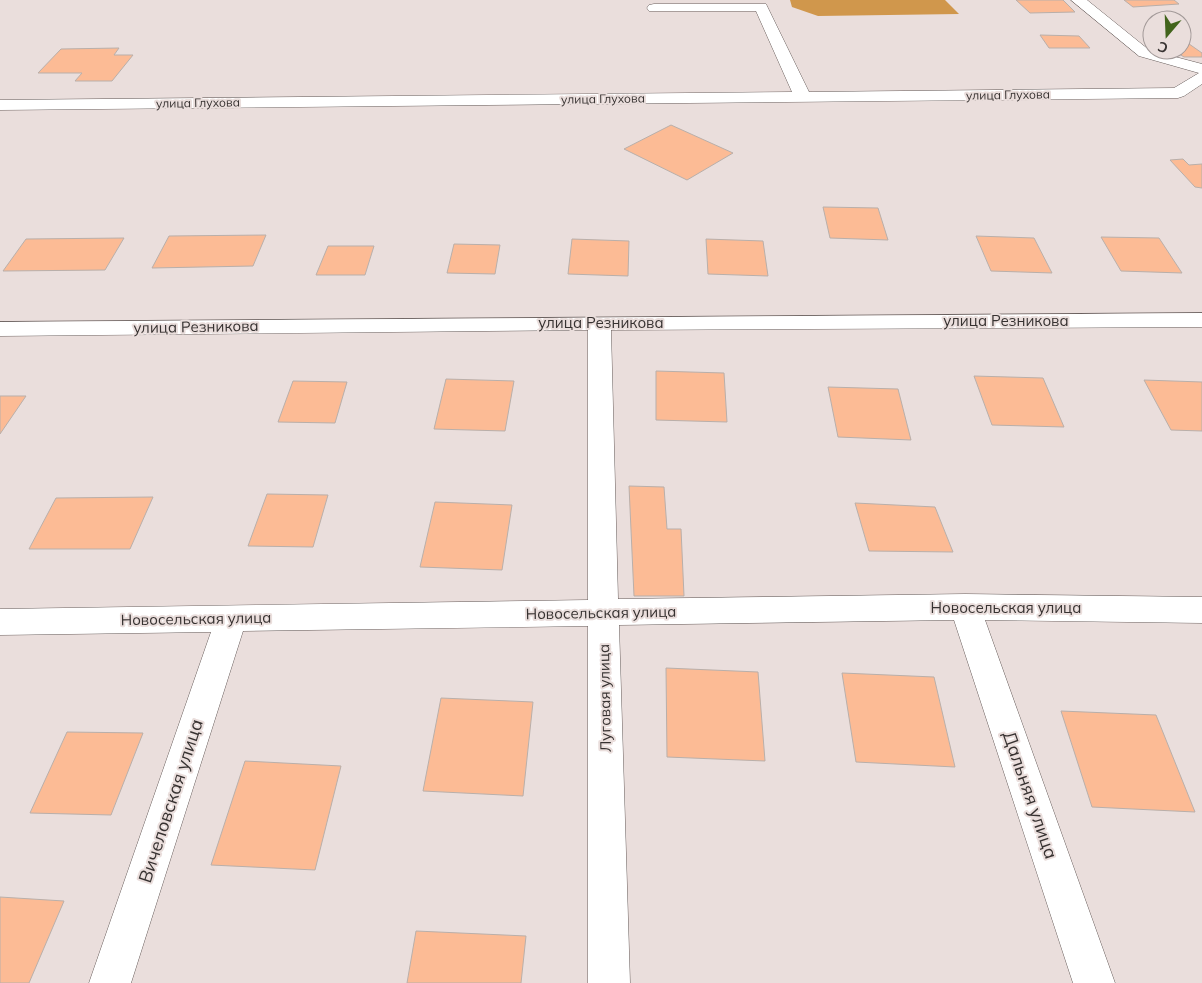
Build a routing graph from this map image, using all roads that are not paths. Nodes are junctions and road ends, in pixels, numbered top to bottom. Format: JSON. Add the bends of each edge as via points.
{"nodes":[{"id":1,"x":1078,"y":0,"type":"edge"},
{"id":2,"x":654,"y":8,"type":"dead end"},
{"id":3,"x":1202,"y":69,"type":"edge"},
{"id":4,"x":1202,"y":77,"type":"edge"},
{"id":5,"x":803,"y":97,"type":"junction"},
{"id":6,"x":0,"y":105,"type":"edge"},
{"id":7,"x":1202,"y":320,"type":"edge"},
{"id":8,"x":599,"y":323,"type":"junction"},
{"id":9,"x":0,"y":329,"type":"edge"},
{"id":10,"x":965,"y":607,"type":"junction"},
{"id":11,"x":1202,"y":610,"type":"edge"},
{"id":12,"x":604,"y":613,"type":"junction"},
{"id":13,"x":231,"y":619,"type":"junction"},
{"id":14,"x":0,"y":622,"type":"edge"},
{"id":15,"x":110,"y":983,"type":"edge"},
{"id":16,"x":609,"y":983,"type":"edge"},
{"id":17,"x":1094,"y":983,"type":"edge"}],
"edges":[{"from":1,"to":3,"type":"street","via":[[1144,52]]},
{"from":2,"to":5,"type":"street","via":[[761,7]]},
{"from":4,"to":5,"type":"street","name":"улица Глухова","via":[[1178,93]]},
{"from":5,"to":6,"type":"street","name":"улица Глухова"},
{"from":7,"to":8,"type":"street","name":"улица Резникова"},
{"from":8,"to":9,"type":"street","name":"улица Резникова"},
{"from":8,"to":12,"type":"street","name":"Луговая улица"},
{"from":10,"to":11,"type":"street","name":"Новосельская улица"},
{"from":10,"to":12,"type":"street","name":"Новосельская улица"},
{"from":10,"to":17,"type":"street","name":"Дальняя улица"},
{"from":12,"to":13,"type":"street","name":"Новосельская улица"},
{"from":12,"to":16,"type":"street","name":"Луговая улица"},
{"from":13,"to":14,"type":"street","name":"Новосельская улица"},
{"from":13,"to":15,"type":"street","name":"Вичеловская улица"}]}
